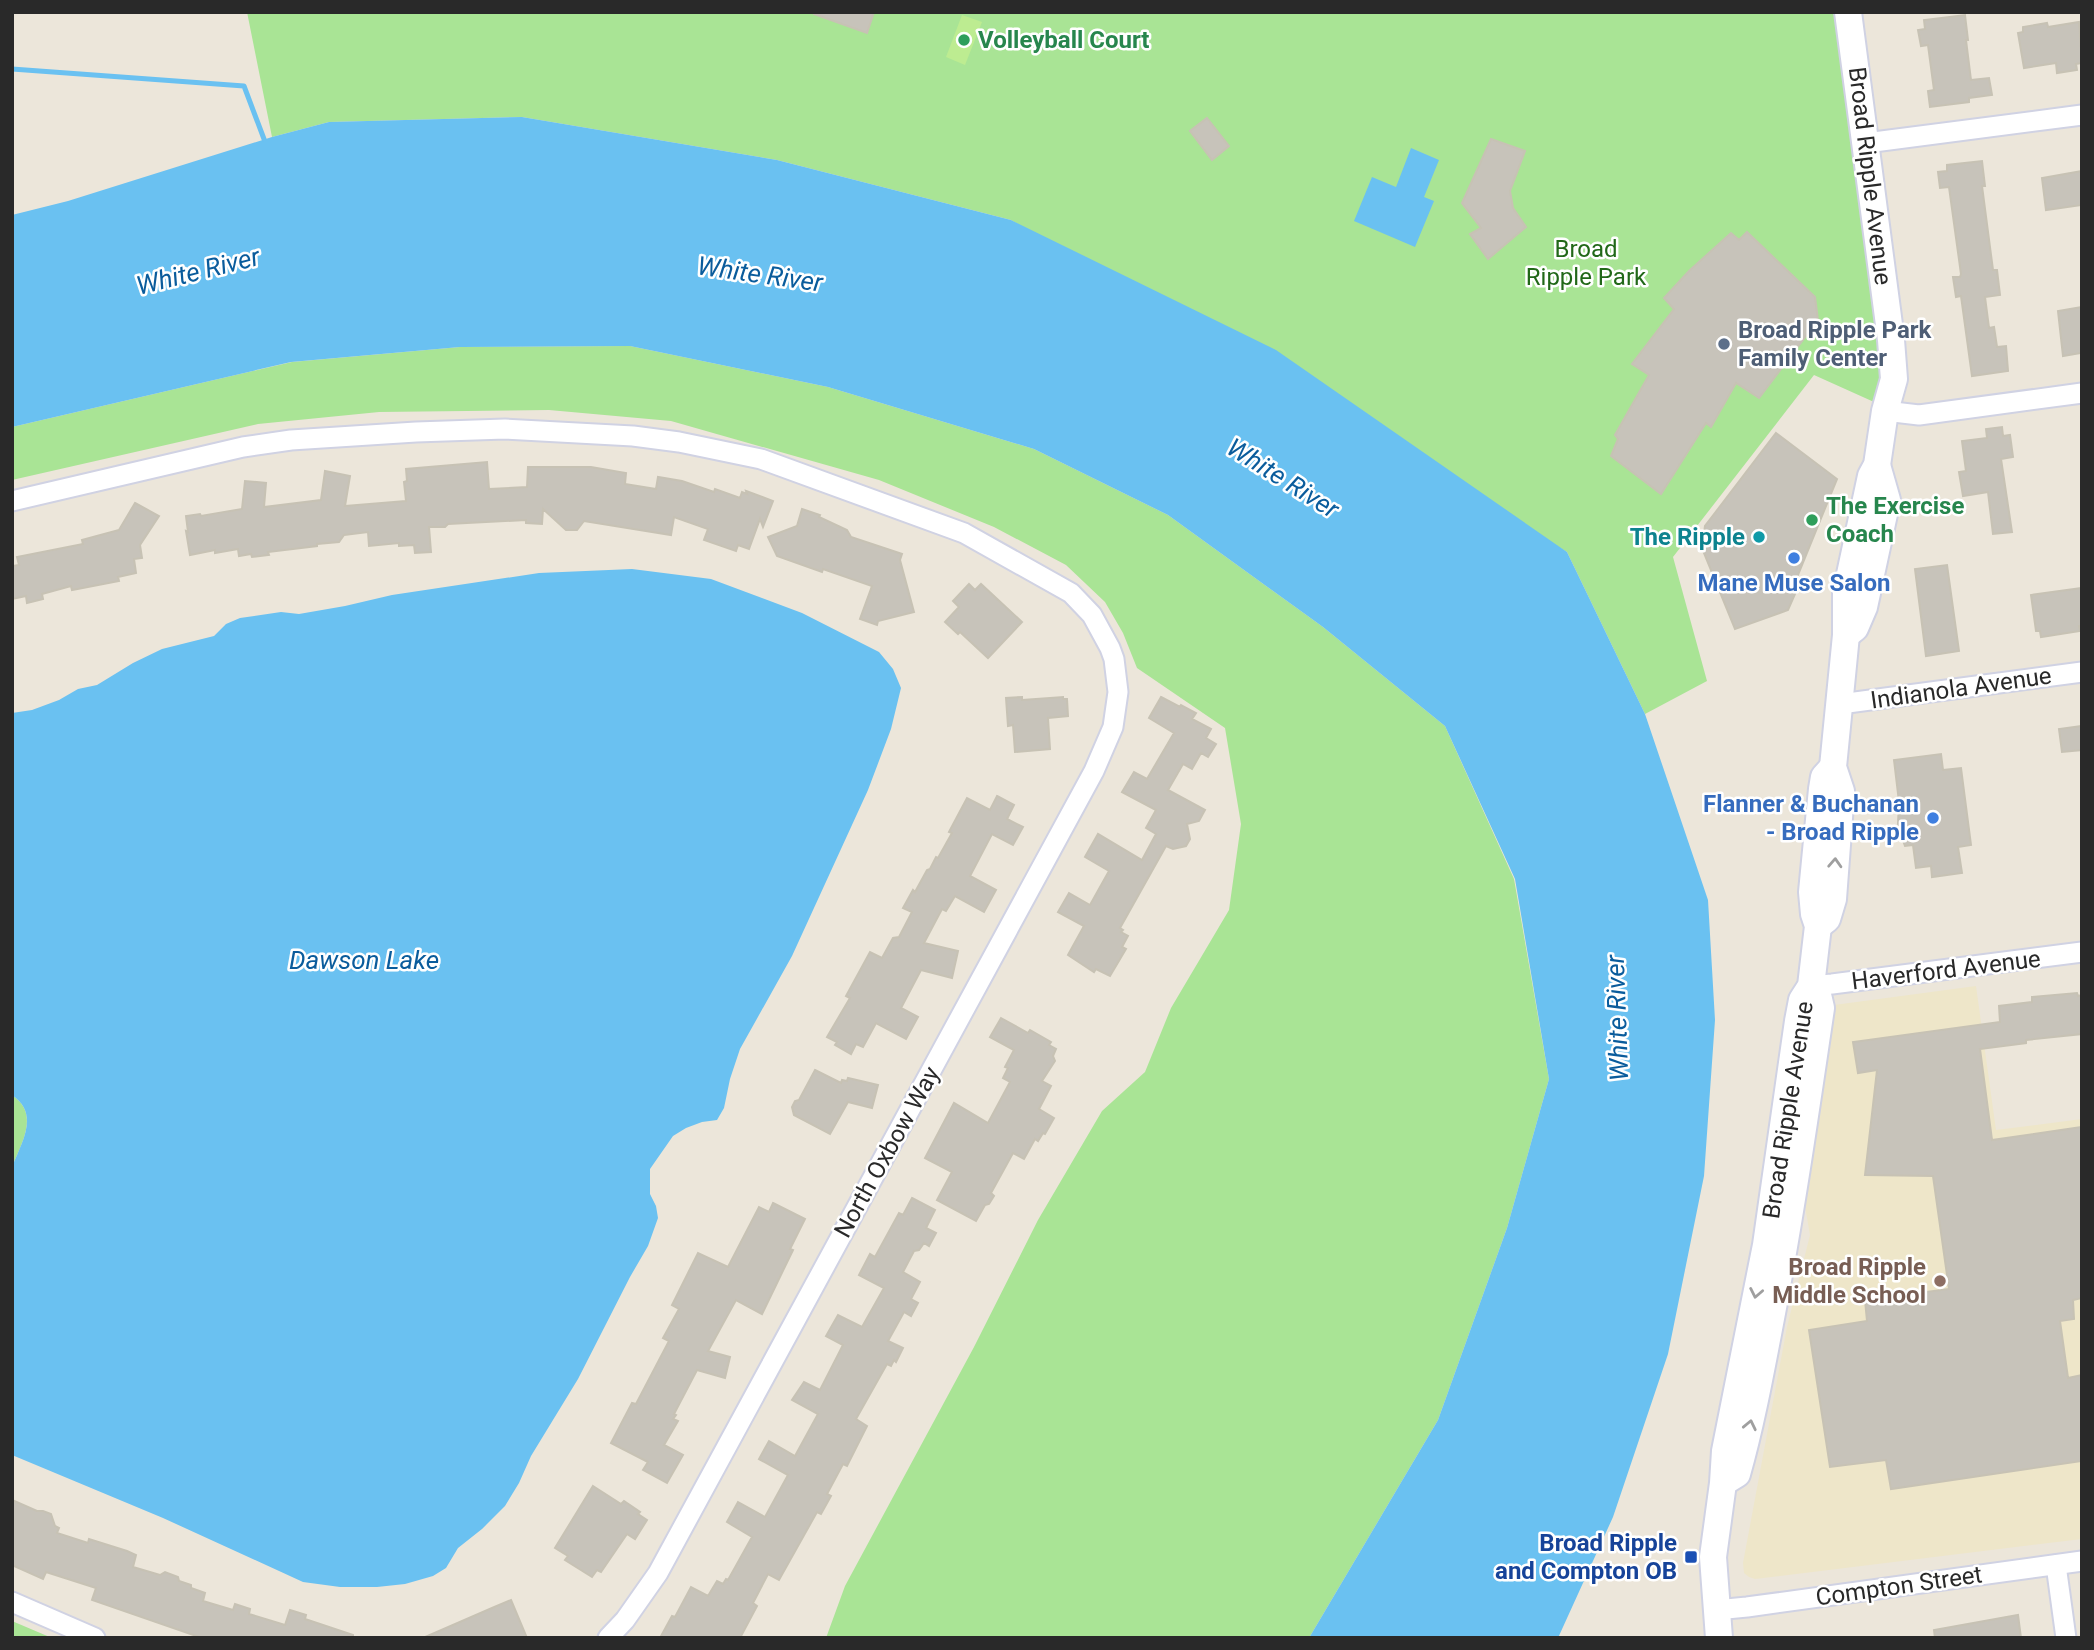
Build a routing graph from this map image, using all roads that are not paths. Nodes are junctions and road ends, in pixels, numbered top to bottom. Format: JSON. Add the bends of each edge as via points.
{"nodes":[{"id":1,"x":1848,"y":12,"type":"edge"},
{"id":2,"x":2082,"y":115,"type":"edge"},
{"id":3,"x":1866,"y":143,"type":"junction"},
{"id":4,"x":2082,"y":393,"type":"edge"},
{"id":5,"x":1885,"y":411,"type":"junction"},
{"id":6,"x":12,"y":501,"type":"edge"},
{"id":7,"x":2082,"y":672,"type":"edge"},
{"id":8,"x":1840,"y":704,"type":"junction"},
{"id":9,"x":2082,"y":952,"type":"edge"},
{"id":10,"x":1811,"y":986,"type":"junction"},
{"id":11,"x":2082,"y":1561,"type":"edge"},
{"id":12,"x":2056,"y":1564,"type":"junction"},
{"id":13,"x":12,"y":1602,"type":"edge"},
{"id":14,"x":1716,"y":1610,"type":"junction"},
{"id":15,"x":95,"y":1638,"type":"edge"},
{"id":16,"x":608,"y":1638,"type":"edge"},
{"id":17,"x":1718,"y":1638,"type":"edge"},
{"id":18,"x":2066,"y":1638,"type":"edge"}],
"edges":[{"from":1,"to":3,"type":"street","name":"Broad Ripple Avenue"},
{"from":2,"to":3,"type":"street"},
{"from":3,"to":5,"type":"street","name":"Broad Ripple Avenue","via":[[1894,379]]},
{"from":4,"to":5,"type":"street","via":[[1919,415]]},
{"from":5,"to":8,"type":"street","name":"Broad Ripple Avenue","via":[[1877,465],[1847,583]]},
{"from":6,"to":16,"type":"street","name":"North Oxbow Way","via":[[291,440],[505,429],[679,442],[761,459],[964,533],[1072,593],[1092,615],[1110,648],[1118,692],[1112,727],[1094,771],[658,1573]]},
{"from":7,"to":8,"type":"street","name":"Indianola Avenue"},
{"from":8,"to":10,"type":"street","name":"Broad Ripple Avenue","via":[[1833,767],[1824,777],[1821,802],[1812,892],[1818,926]]},
{"from":9,"to":10,"type":"street","name":"Haverford Avenue"},
{"from":10,"to":14,"type":"street","name":"Broad Ripple Avenue","via":[[1802,1000],[1798,1021],[1766,1245],[1724,1451],[1713,1557]]},
{"from":11,"to":12,"type":"street","name":"Compton Street"},
{"from":12,"to":14,"type":"street","name":"Compton Street"},
{"from":12,"to":18,"type":"street"},
{"from":13,"to":15,"type":"street"},
{"from":14,"to":17,"type":"street","name":"Broad Ripple Avenue"}]}
